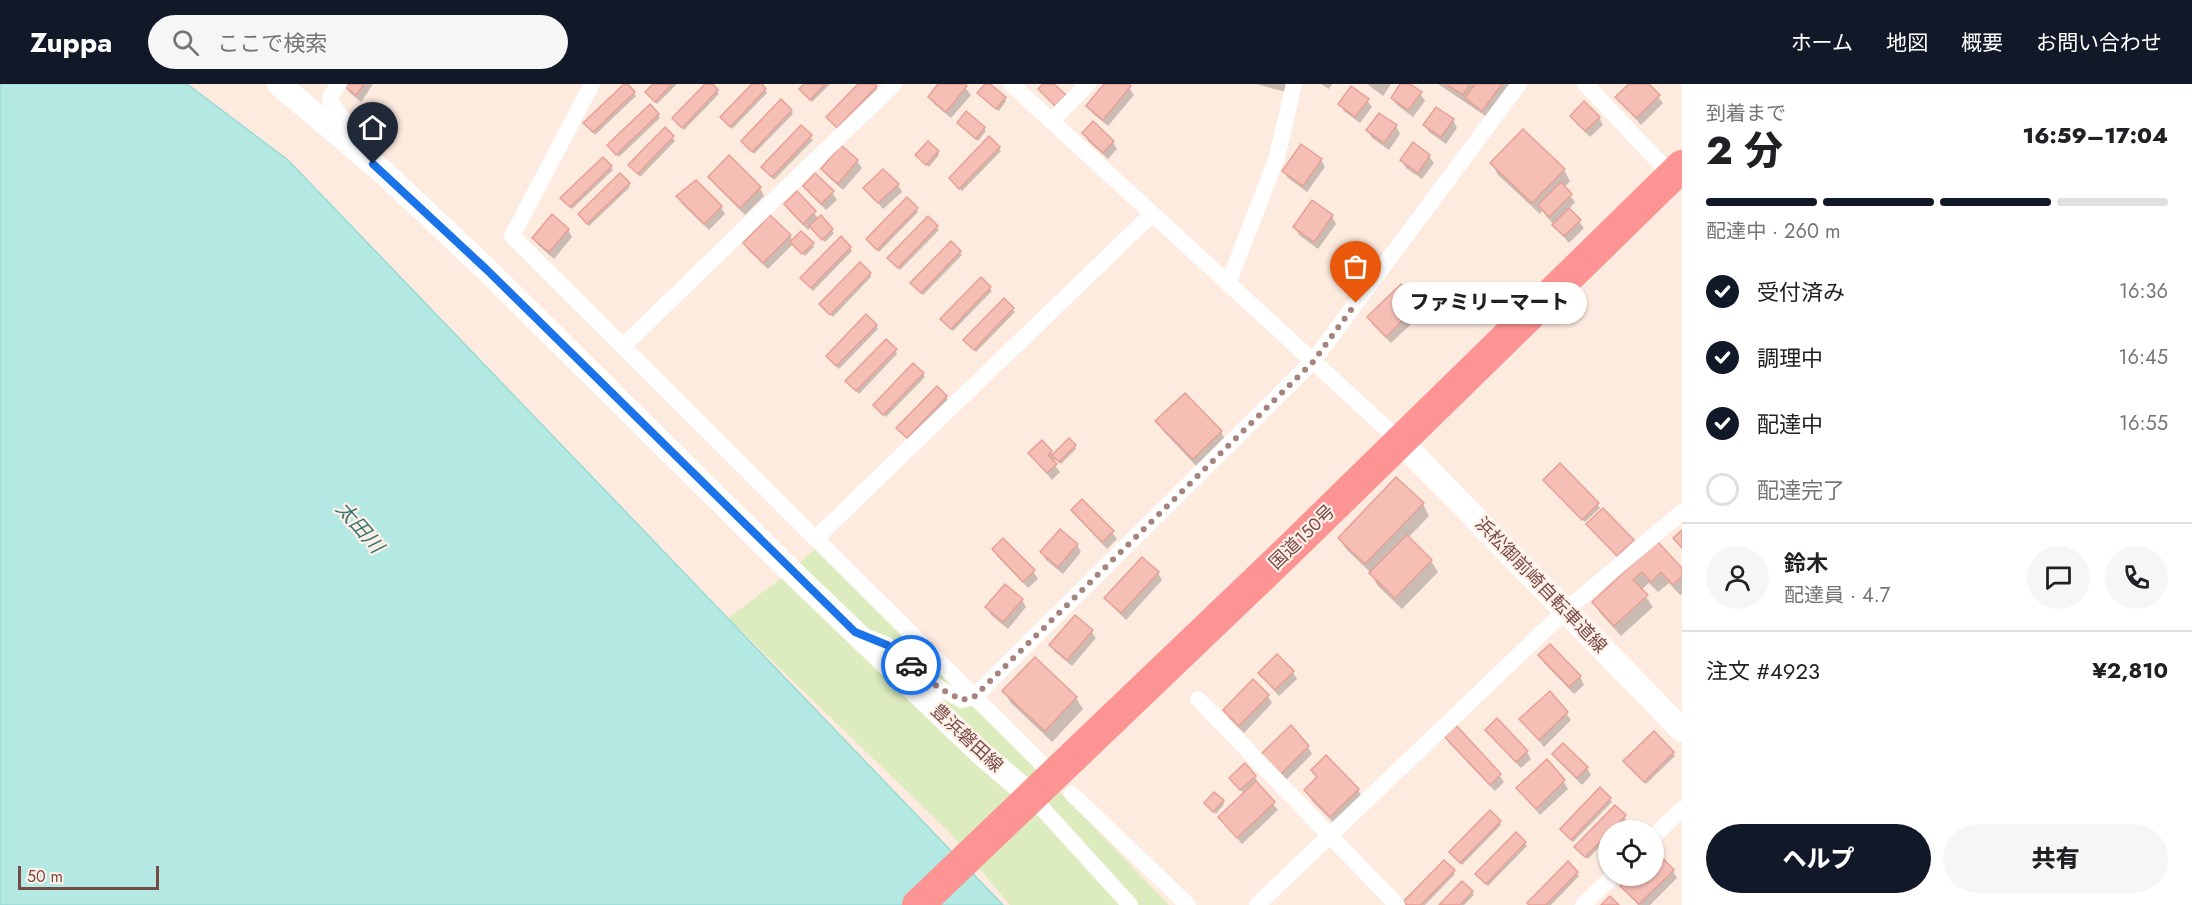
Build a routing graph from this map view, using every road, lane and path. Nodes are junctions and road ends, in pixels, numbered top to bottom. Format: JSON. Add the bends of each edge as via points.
{"nodes":[{"id":1,"x":279,"y":84,"type":"edge"},
{"id":2,"x":592,"y":84,"type":"edge"},
{"id":3,"x":894,"y":84,"type":"edge"},
{"id":4,"x":1011,"y":84,"type":"edge"},
{"id":5,"x":1088,"y":84,"type":"edge"},
{"id":6,"x":1294,"y":84,"type":"edge"},
{"id":7,"x":1519,"y":84,"type":"edge"},
{"id":8,"x":1585,"y":84,"type":"edge"},
{"id":9,"x":336,"y":85,"type":"edge"},
{"id":10,"x":1051,"y":121,"type":"junction"},
{"id":11,"x":373,"y":164,"type":"junction"},
{"id":12,"x":1679,"y":176,"type":"edge"},
{"id":13,"x":1152,"y":214,"type":"junction"},
{"id":14,"x":1228,"y":284,"type":"junction"},
{"id":15,"x":622,"y":346,"type":"junction"},
{"id":16,"x":1313,"y":362,"type":"junction"},
{"id":17,"x":1400,"y":441,"type":"junction"},
{"id":18,"x":1682,"y":512,"type":"edge"},
{"id":19,"x":816,"y":538,"type":"junction"},
{"id":20,"x":1566,"y":609,"type":"junction"},
{"id":21,"x":855,"y":632,"type":"junction"},
{"id":22,"x":974,"y":697,"type":"junction"},
{"id":23,"x":1198,"y":699,"type":"dead end"},
{"id":24,"x":1682,"y":730,"type":"edge"},
{"id":25,"x":1043,"y":765,"type":"dead end"},
{"id":26,"x":1072,"y":794,"type":"dead end"},
{"id":27,"x":1027,"y":799,"type":"junction"},
{"id":28,"x":1682,"y":809,"type":"edge"},
{"id":29,"x":1664,"y":826,"type":"edge"},
{"id":30,"x":1329,"y":836,"type":"junction"},
{"id":31,"x":1603,"y":886,"type":"edge"},
{"id":32,"x":918,"y":905,"type":"edge"},
{"id":33,"x":1130,"y":905,"type":"edge"},
{"id":34,"x":1188,"y":905,"type":"edge"},
{"id":35,"x":1257,"y":905,"type":"edge"},
{"id":36,"x":1396,"y":905,"type":"edge"},
{"id":37,"x":1583,"y":905,"type":"edge"}],
"edges":[{"from":1,"to":11,"type":"main road","name":"豊浜磐田線"},
{"from":2,"to":15,"type":"street","via":[[512,236]]},
{"from":3,"to":15,"type":"street"},
{"from":4,"to":10,"type":"street"},
{"from":5,"to":10,"type":"street"},
{"from":6,"to":14,"type":"street","via":[[1277,157]]},
{"from":7,"to":16,"type":"street"},
{"from":8,"to":12,"type":"street"},
{"from":9,"to":11,"type":"street","via":[[331,102]]},
{"from":10,"to":13,"type":"street"},
{"from":11,"to":21,"type":"main road","name":"豊浜磐田線","via":[[486,269]]},
{"from":12,"to":17,"type":"highway","name":"国道150号"},
{"from":13,"to":14,"type":"street"},
{"from":13,"to":19,"type":"street"},
{"from":14,"to":16,"type":"street"},
{"from":15,"to":19,"type":"street"},
{"from":16,"to":17,"type":"street"},
{"from":16,"to":22,"type":"street"},
{"from":17,"to":20,"type":"main road","name":"浜松御前崎自転車道線"},
{"from":17,"to":27,"type":"highway","name":"国道150号"},
{"from":18,"to":20,"type":"street"},
{"from":19,"to":22,"type":"street"},
{"from":20,"to":24,"type":"main road","name":"浜松御前崎自転車道線"},
{"from":20,"to":30,"type":"street"},
{"from":21,"to":22,"type":"street","via":[[887,645],[939,688],[962,700]]},
{"from":21,"to":27,"type":"main road","name":"豊浜磐田線"},
{"from":22,"to":25,"type":"street"},
{"from":23,"to":30,"type":"street"},
{"from":26,"to":34,"type":"street"},
{"from":27,"to":32,"type":"highway","name":"国道150号"},
{"from":27,"to":33,"type":"street"},
{"from":28,"to":29,"type":"street"},
{"from":30,"to":35,"type":"street"},
{"from":30,"to":36,"type":"street"},
{"from":31,"to":37,"type":"street"}]}
